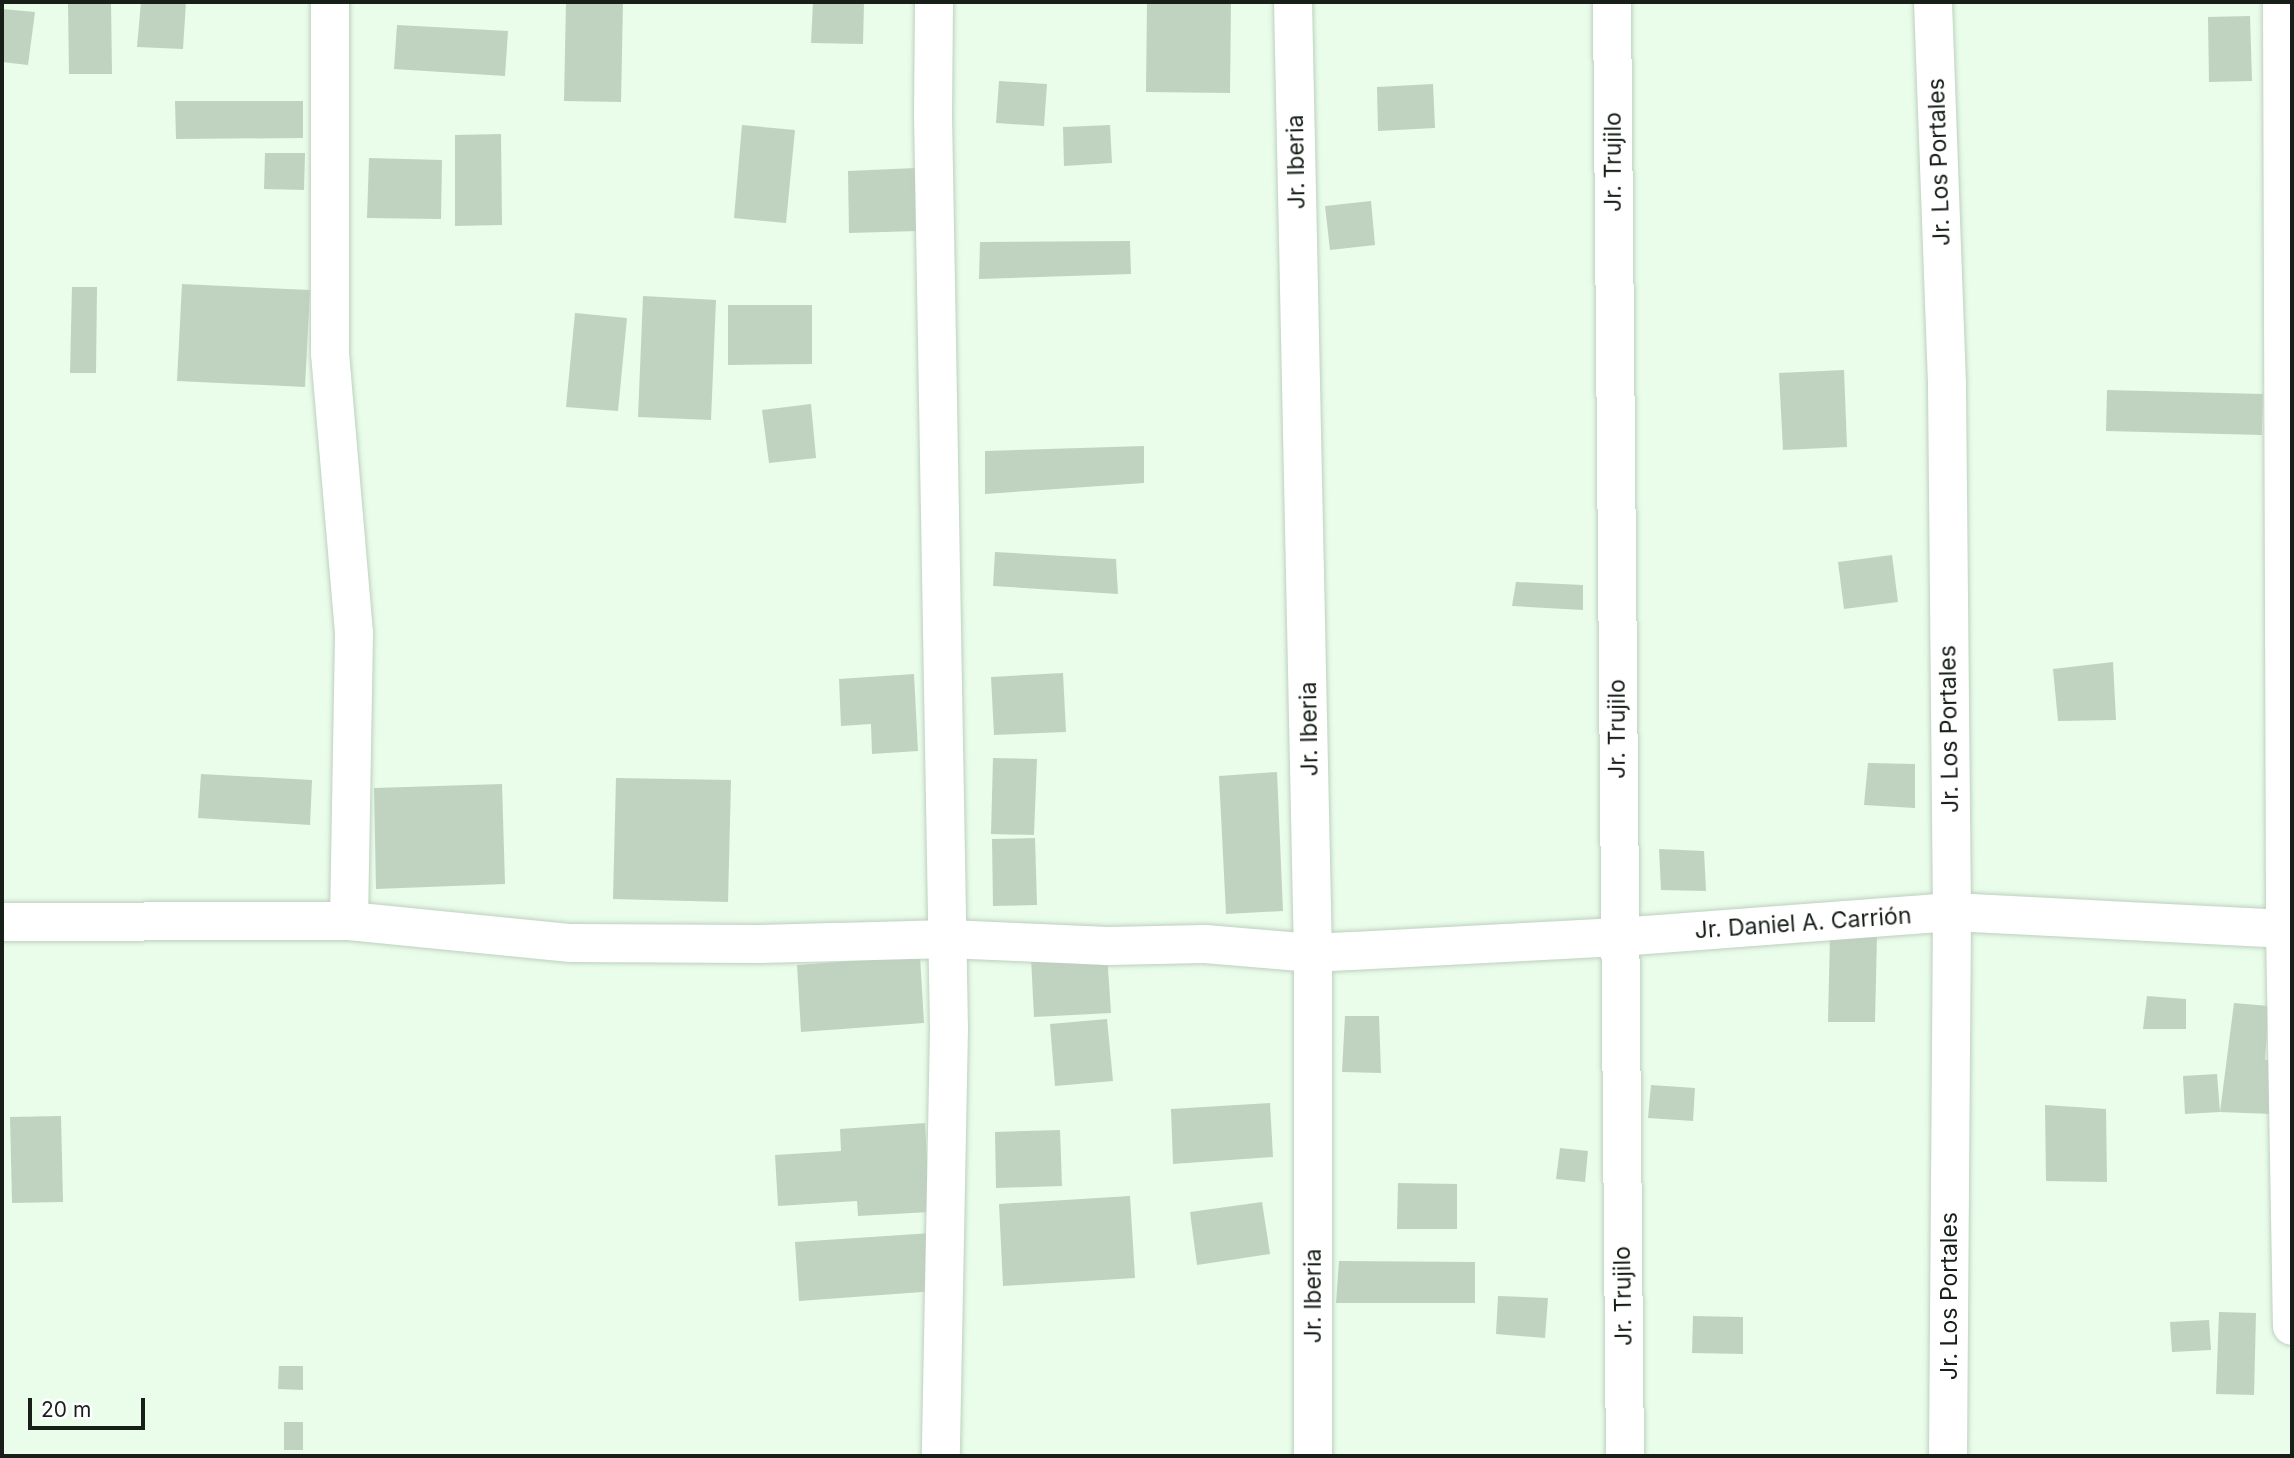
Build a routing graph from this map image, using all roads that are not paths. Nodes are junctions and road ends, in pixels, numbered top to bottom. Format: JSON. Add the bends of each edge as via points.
{"nodes":[{"id":1,"x":330,"y":2,"type":"edge"},
{"id":2,"x":933,"y":2,"type":"edge"},
{"id":3,"x":1293,"y":2,"type":"edge"},
{"id":4,"x":1612,"y":2,"type":"edge"},
{"id":5,"x":1933,"y":2,"type":"edge"},
{"id":6,"x":2282,"y":2,"type":"edge"},
{"id":7,"x":1952,"y":912,"type":"junction"},
{"id":8,"x":349,"y":921,"type":"junction"},
{"id":9,"x":2,"y":922,"type":"edge"},
{"id":10,"x":2288,"y":929,"type":"edge"},
{"id":11,"x":1619,"y":937,"type":"junction"},
{"id":12,"x":948,"y":939,"type":"junction"},
{"id":13,"x":1313,"y":953,"type":"junction"},
{"id":14,"x":2292,"y":1326,"type":"edge"},
{"id":15,"x":941,"y":1456,"type":"edge"},
{"id":16,"x":1313,"y":1456,"type":"edge"},
{"id":17,"x":1625,"y":1456,"type":"edge"},
{"id":18,"x":1948,"y":1456,"type":"edge"}],
"edges":[{"from":1,"to":8,"type":"street","via":[[330,353],[354,633]]},
{"from":2,"to":12,"type":"street"},
{"from":3,"to":13,"type":"street","name":"Jr. Iberia"},
{"from":4,"to":11,"type":"street","name":"Jr. Trujilo"},
{"from":5,"to":7,"type":"street","name":"Jr. Los Portales","via":[[1947,386]]},
{"from":6,"to":10,"type":"street"},
{"from":7,"to":10,"type":"street","name":"Jr. Daniel A. Carrión"},
{"from":7,"to":11,"type":"street","name":"Jr. Daniel A. Carrión"},
{"from":7,"to":18,"type":"street","name":"Jr. Los Portales"},
{"from":8,"to":9,"type":"street","name":"Jr. Daniel A. Carrión"},
{"from":8,"to":12,"type":"street","name":"Jr. Daniel A. Carrión","via":[[571,943]]},
{"from":10,"to":14,"type":"street"},
{"from":11,"to":13,"type":"street","name":"Jr. Daniel A. Carrión"},
{"from":11,"to":17,"type":"street","name":"Jr. Trujilo"},
{"from":12,"to":13,"type":"street","name":"Jr. Daniel A. Carrión","via":[[1108,946],[1205,944]]},
{"from":12,"to":15,"type":"street"},
{"from":13,"to":16,"type":"street","name":"Jr. Iberia"}]}
